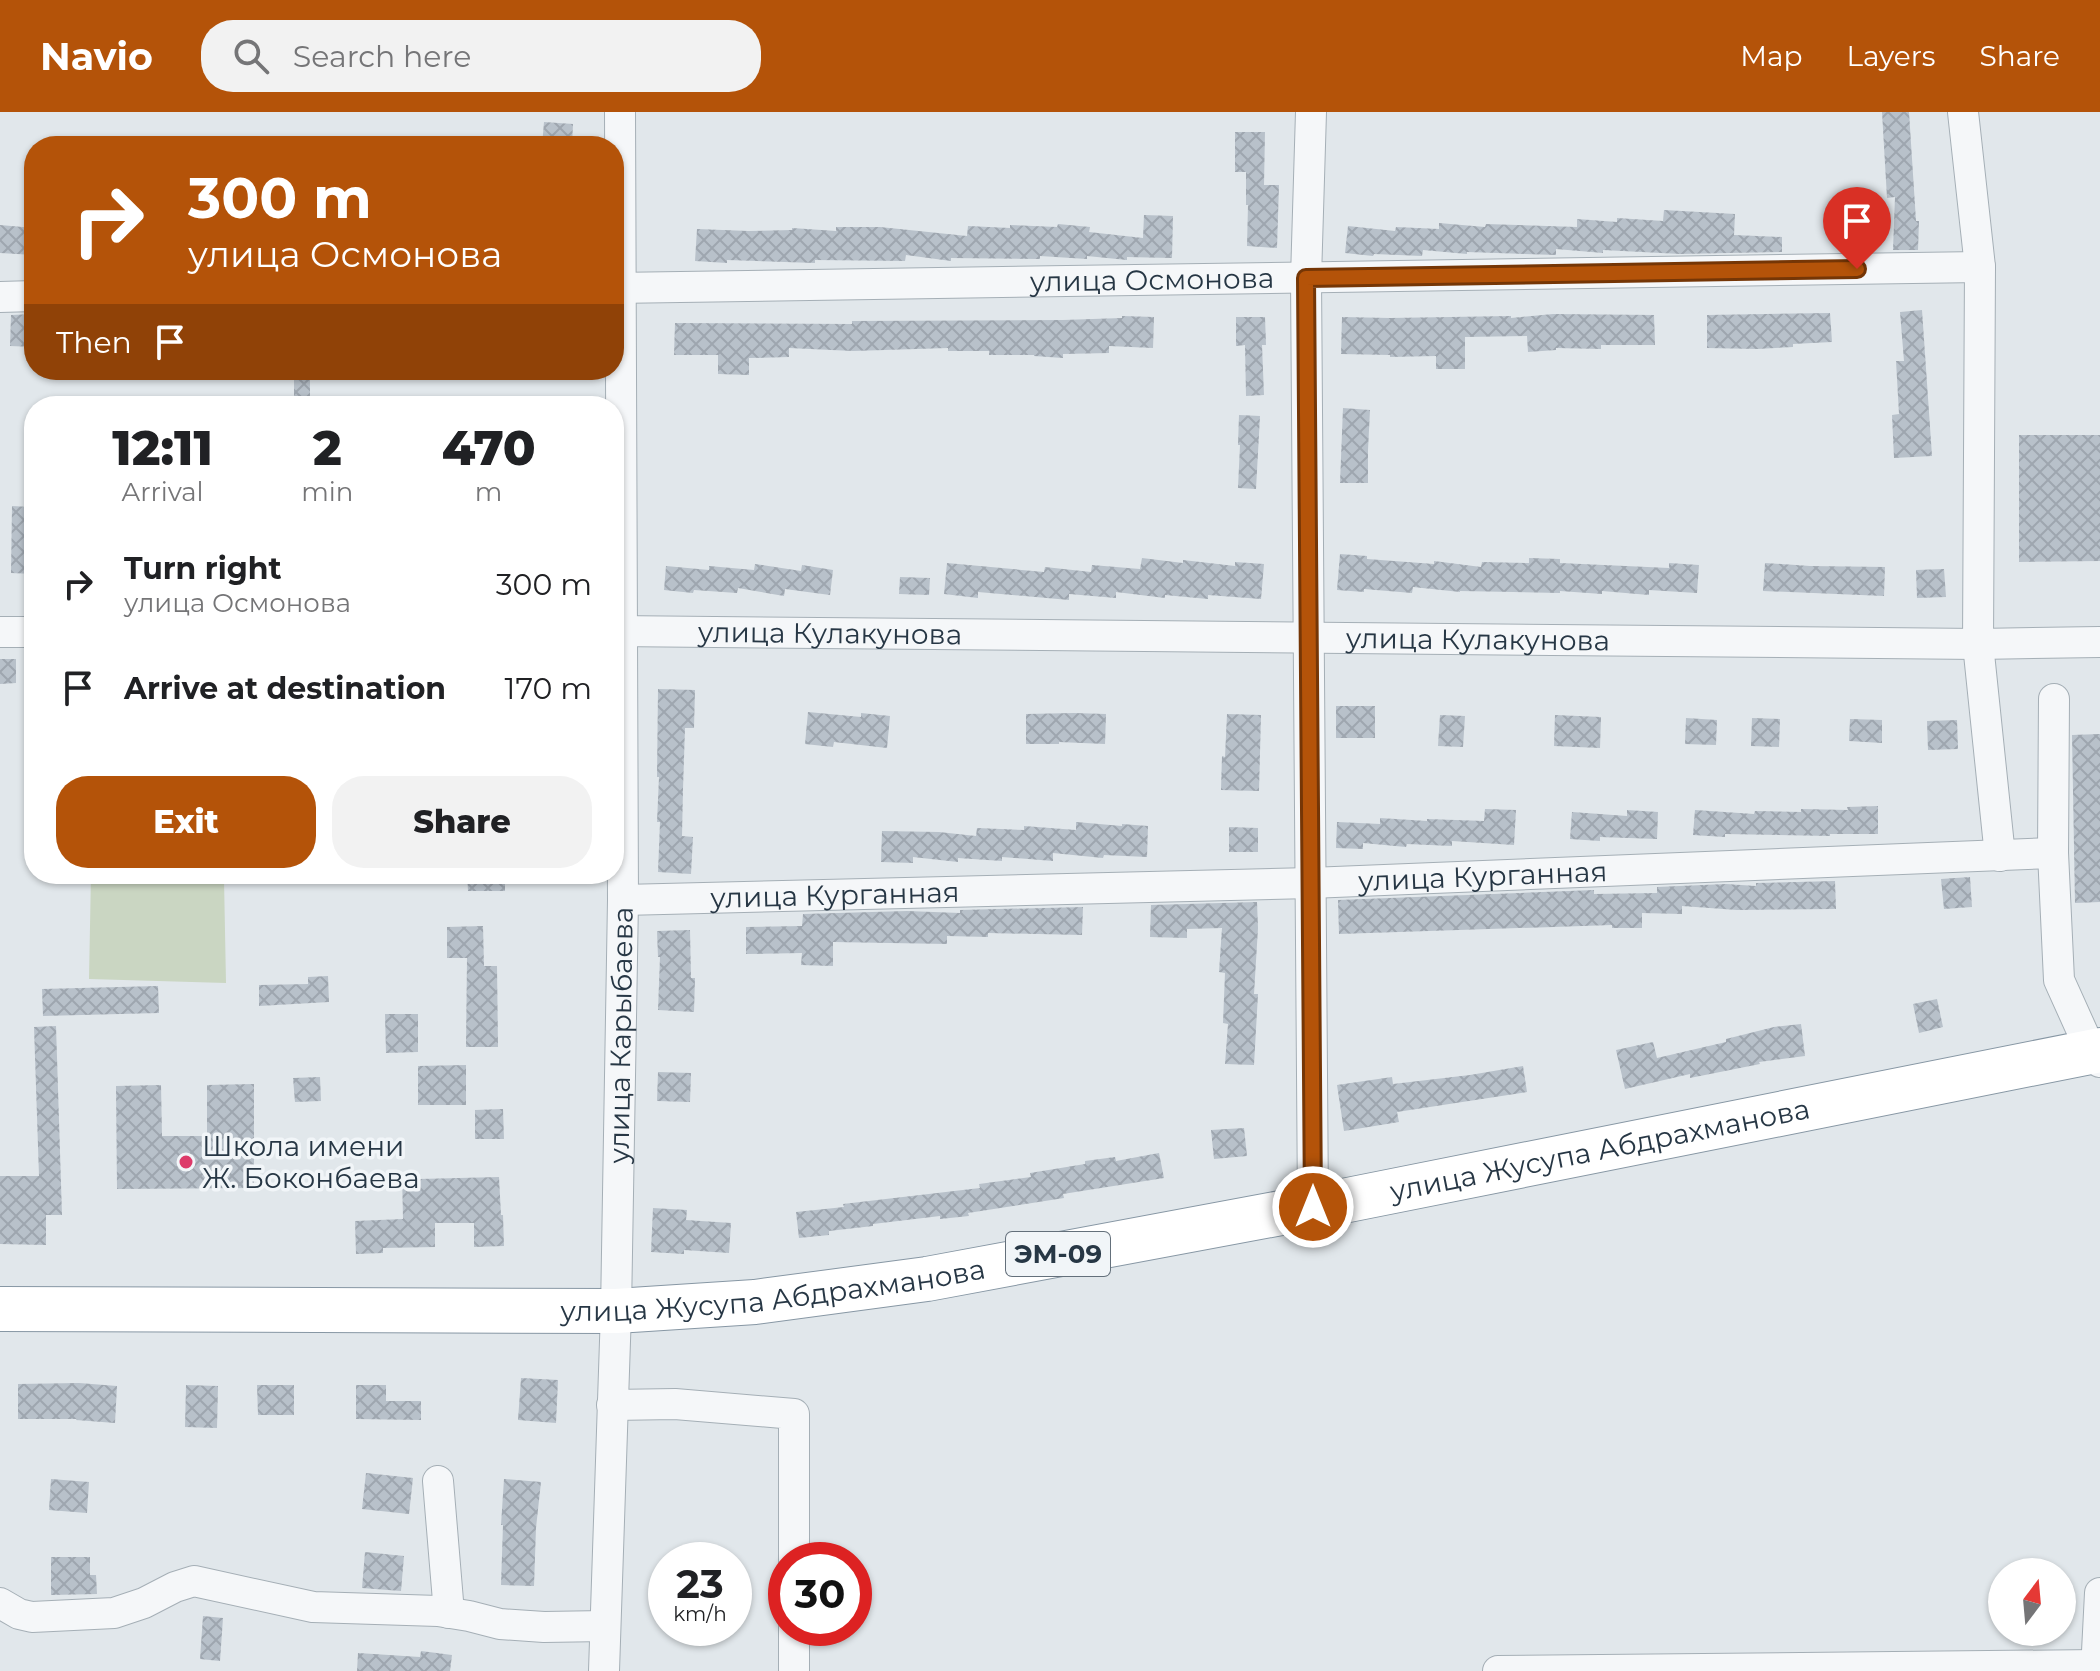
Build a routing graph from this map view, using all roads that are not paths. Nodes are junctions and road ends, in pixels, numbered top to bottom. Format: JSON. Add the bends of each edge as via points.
{"nodes":[{"id":1,"x":620,"y":112,"type":"edge"},
{"id":2,"x":1311,"y":112,"type":"edge"},
{"id":3,"x":1963,"y":112,"type":"edge"},
{"id":4,"x":620,"y":136,"type":"edge"},
{"id":5,"x":1980,"y":267,"type":"junction"},
{"id":6,"x":1306,"y":278,"type":"junction"},
{"id":7,"x":624,"y":288,"type":"edge"},
{"id":8,"x":24,"y":296,"type":"edge"},
{"id":9,"x":0,"y":297,"type":"edge"},
{"id":10,"x":624,"y":631,"type":"edge"},
{"id":11,"x":0,"y":632,"type":"edge"},
{"id":12,"x":24,"y":632,"type":"edge"},
{"id":13,"x":1309,"y":639,"type":"junction"},
{"id":14,"x":2100,"y":642,"type":"edge"},
{"id":15,"x":1978,"y":644,"type":"junction"},
{"id":16,"x":2054,"y":699,"type":"dead end"},
{"id":17,"x":2053,"y":853,"type":"junction"},
{"id":18,"x":2000,"y":856,"type":"junction"},
{"id":19,"x":1310,"y":883,"type":"junction"},
{"id":20,"x":623,"y":884,"type":"edge"},
{"id":21,"x":623,"y":900,"type":"junction"},
{"id":22,"x":2097,"y":1054,"type":"edge"},
{"id":23,"x":1313,"y":1207,"type":"junction"},
{"id":24,"x":0,"y":1309,"type":"edge"},
{"id":25,"x":616,"y":1311,"type":"junction"},
{"id":26,"x":612,"y":1405,"type":"junction"},
{"id":27,"x":438,"y":1481,"type":"dead end"},
{"id":28,"x":794,"y":1542,"type":"edge"},
{"id":29,"x":2100,"y":1593,"type":"edge"},
{"id":30,"x":0,"y":1603,"type":"edge"},
{"id":31,"x":449,"y":1613,"type":"junction"},
{"id":32,"x":605,"y":1626,"type":"junction"},
{"id":33,"x":794,"y":1646,"type":"edge"},
{"id":34,"x":2096,"y":1668,"type":"edge"},
{"id":35,"x":604,"y":1671,"type":"edge"},
{"id":36,"x":794,"y":1671,"type":"edge"},
{"id":37,"x":1498,"y":1671,"type":"edge"}],
"edges":[{"from":1,"to":4,"type":"street","name":"улица Карыбаева"},
{"from":2,"to":6,"type":"street"},
{"from":3,"to":5,"type":"street"},
{"from":5,"to":6,"type":"street","name":"улица Осмонова"},
{"from":5,"to":15,"type":"street"},
{"from":6,"to":7,"type":"street","name":"улица Осмонова"},
{"from":6,"to":13,"type":"street"},
{"from":8,"to":9,"type":"street"},
{"from":10,"to":13,"type":"street","name":"улица Кулакунова"},
{"from":11,"to":12,"type":"street"},
{"from":13,"to":15,"type":"street","name":"улица Кулакунова"},
{"from":13,"to":19,"type":"street"},
{"from":14,"to":15,"type":"street","name":"улица Кулакунова"},
{"from":15,"to":18,"type":"street"},
{"from":16,"to":17,"type":"street"},
{"from":17,"to":18,"type":"street","name":"улица Курганная"},
{"from":17,"to":22,"type":"street","via":[[2059,980]]},
{"from":18,"to":19,"type":"street","name":"улица Курганная"},
{"from":19,"to":21,"type":"street","name":"улица Курганная"},
{"from":19,"to":23,"type":"street"},
{"from":20,"to":21,"type":"street","name":"улица Карыбаева"},
{"from":21,"to":25,"type":"street","name":"улица Карыбаева"},
{"from":22,"to":23,"type":"highway","name":"улица Жусупа Абдрахманова","number":"ЭМ-09"},
{"from":23,"to":25,"type":"highway","name":"улица Жусупа Абдрахманова","number":"ЭМ-09","via":[[927,1279],[755,1302]]},
{"from":24,"to":25,"type":"highway","name":"улица Жусупа Абдрахманова","number":"ЭМ-09"},
{"from":25,"to":26,"type":"street","name":"улица Карыбаева"},
{"from":26,"to":28,"type":"street","via":[[675,1404],[794,1414]]},
{"from":26,"to":32,"type":"street","name":"улица Карыбаева"},
{"from":27,"to":31,"type":"street"},
{"from":29,"to":34,"type":"street"},
{"from":30,"to":31,"type":"street","via":[[32,1617],[114,1613],[194,1581],[313,1607]]},
{"from":31,"to":32,"type":"street","via":[[500,1624]]},
{"from":32,"to":35,"type":"street","name":"улица Карыбаева"},
{"from":33,"to":36,"type":"street"},
{"from":34,"to":37,"type":"street"}]}
